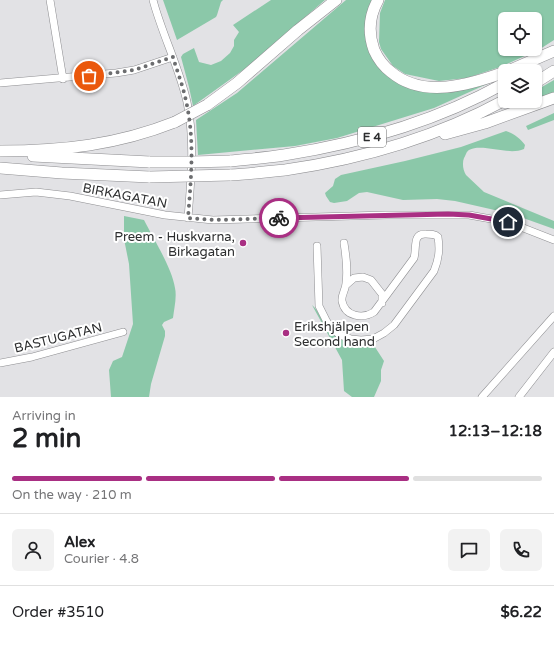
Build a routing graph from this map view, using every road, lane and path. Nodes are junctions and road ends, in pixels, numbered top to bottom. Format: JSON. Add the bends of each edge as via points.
{"nodes":[{"id":1,"x":50,"y":0,"type":"edge"},
{"id":2,"x":153,"y":0,"type":"edge"},
{"id":3,"x":336,"y":0,"type":"edge"},
{"id":4,"x":378,"y":0,"type":"edge"},
{"id":5,"x":554,"y":52,"type":"edge"},
{"id":6,"x":173,"y":57,"type":"junction"},
{"id":7,"x":525,"y":64,"type":"edge"},
{"id":8,"x":536,"y":64,"type":"edge"},
{"id":9,"x":554,"y":71,"type":"edge"},
{"id":10,"x":498,"y":75,"type":"edge"},
{"id":11,"x":63,"y":79,"type":"junction"},
{"id":12,"x":542,"y":79,"type":"edge"},
{"id":13,"x":0,"y":83,"type":"edge"},
{"id":14,"x":498,"y":87,"type":"edge"},
{"id":15,"x":554,"y":98,"type":"edge"},
{"id":16,"x":498,"y":103,"type":"edge"},
{"id":17,"x":409,"y":141,"type":"junction"},
{"id":18,"x":0,"y":153,"type":"edge"},
{"id":19,"x":0,"y":168,"type":"edge"},
{"id":20,"x":0,"y":195,"type":"edge"},
{"id":21,"x":188,"y":218,"type":"junction"},
{"id":22,"x":554,"y":240,"type":"edge"},
{"id":23,"x":344,"y":243,"type":"dead end"},
{"id":24,"x":317,"y":246,"type":"dead end"},
{"id":25,"x":346,"y":285,"type":"junction"},
{"id":26,"x":382,"y":303,"type":"junction"},
{"id":27,"x":554,"y":316,"type":"edge"},
{"id":28,"x":122,"y":332,"type":"dead end"},
{"id":29,"x":554,"y":352,"type":"edge"},
{"id":30,"x":0,"y":363,"type":"edge"},
{"id":31,"x":482,"y":397,"type":"edge"},
{"id":32,"x":519,"y":397,"type":"edge"}],
"edges":[{"from":1,"to":11,"type":"street"},
{"from":2,"to":6,"type":"street"},
{"from":3,"to":18,"type":"highway","bridge":true,"via":[[237,83],[207,105],[175,122],[151,132],[93,145]]},
{"from":4,"to":10,"type":"highway","via":[[371,16],[372,44],[377,57],[397,77],[411,84],[445,87]]},
{"from":5,"to":7,"type":"highway"},
{"from":5,"to":8,"type":"highway"},
{"from":6,"to":11,"type":"street","via":[[134,70]]},
{"from":6,"to":21,"type":"street","via":[[191,128]]},
{"from":9,"to":12,"type":"highway"},
{"from":11,"to":13,"type":"street"},
{"from":14,"to":18,"type":"highway","number":"E 4","bridge":true,"via":[[405,127],[336,146],[283,155],[230,160],[150,162],[64,159]]},
{"from":15,"to":17,"type":"highway","via":[[485,123]]},
{"from":16,"to":17,"type":"highway","number":"E 4"},
{"from":17,"to":19,"type":"highway","number":"E 4","bridge":true,"via":[[338,160],[285,170],[230,175],[150,177]]},
{"from":20,"to":21,"type":"street","name":"BIRKAGATAN","via":[[36,192],[70,196]]},
{"from":21,"to":22,"type":"street","name":"BIRKAGATAN","via":[[214,220],[469,215],[508,222]]},
{"from":23,"to":25,"type":"street","via":[[347,262]]},
{"from":24,"to":26,"type":"street","via":[[319,306],[331,328],[340,335],[361,340],[373,339],[394,325],[434,271],[439,261],[438,237],[432,234],[418,235],[414,258]]},
{"from":25,"to":26,"type":"street","via":[[354,278],[363,277],[371,280],[382,294]]},
{"from":25,"to":26,"type":"street","via":[[342,301],[345,308],[357,316],[369,315]]},
{"from":27,"to":31,"type":"street"},
{"from":28,"to":30,"type":"street","name":"BASTUGATAN","via":[[32,357]]},
{"from":29,"to":32,"type":"street"}]}
